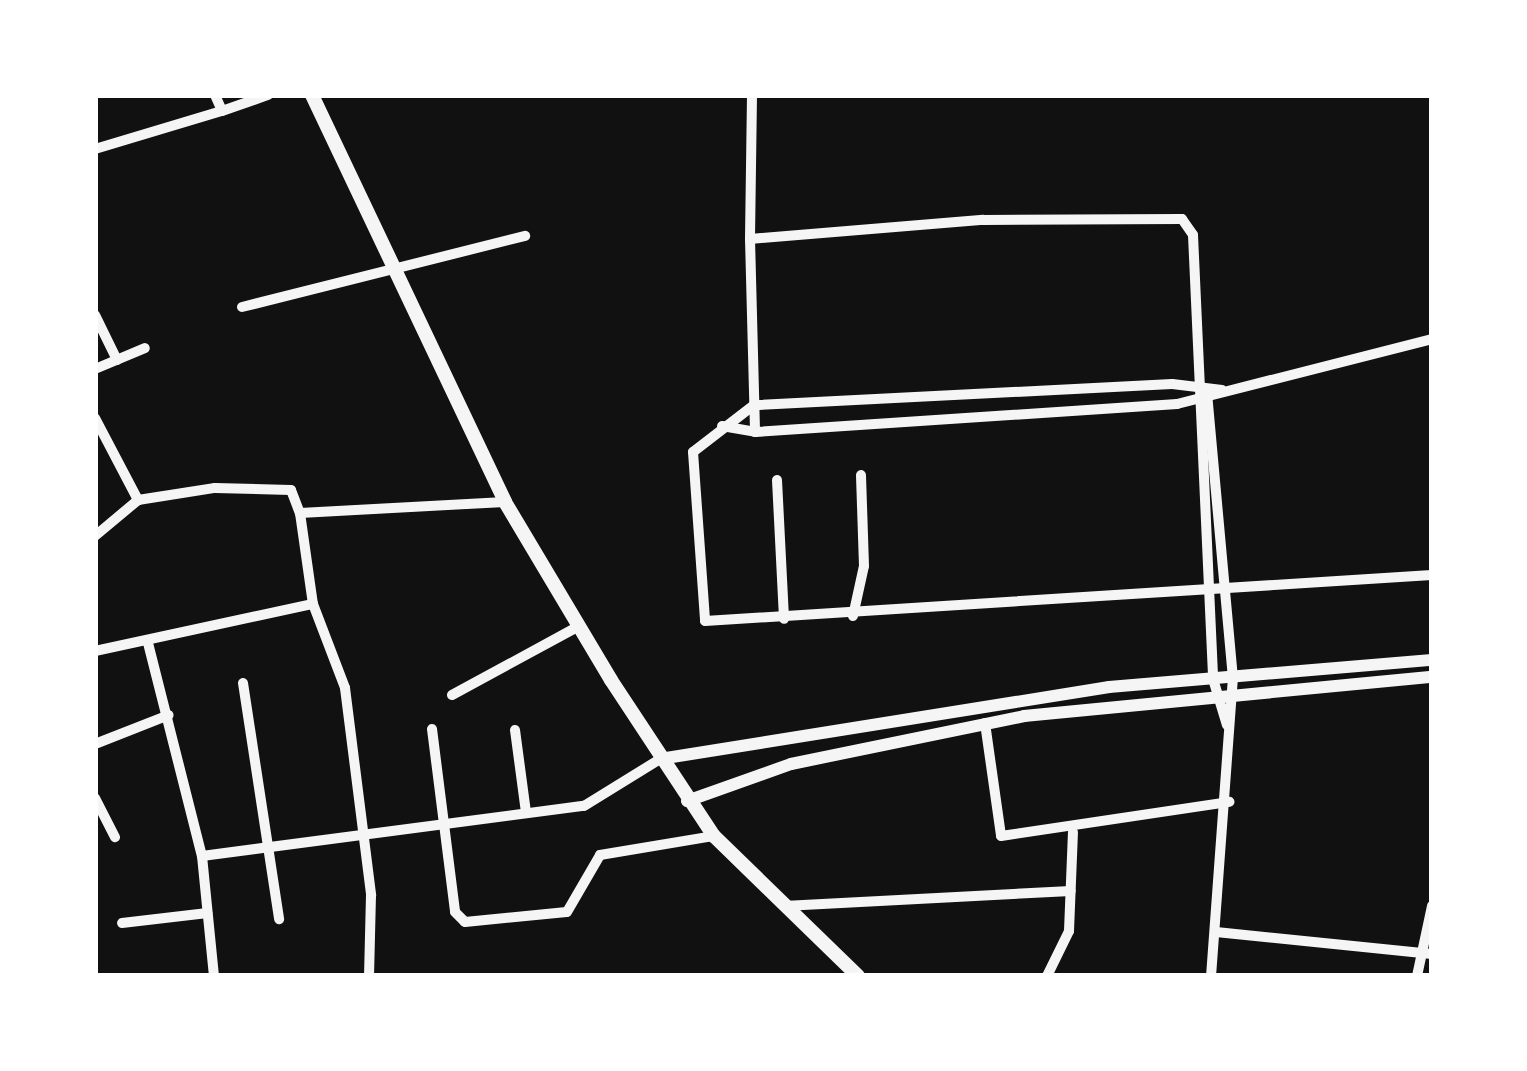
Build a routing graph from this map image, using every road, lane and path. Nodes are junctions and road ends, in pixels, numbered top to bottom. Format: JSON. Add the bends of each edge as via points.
{"nodes":[{"id":1,"x":214,"y":95,"type":"edge"},
{"id":2,"x":268,"y":95,"type":"edge"},
{"id":3,"x":312,"y":95,"type":"edge"},
{"id":4,"x":752,"y":95,"type":"edge"},
{"id":5,"x":222,"y":110,"type":"junction"},
{"id":6,"x":95,"y":150,"type":"edge"},
{"id":7,"x":525,"y":236,"type":"dead end"},
{"id":8,"x":750,"y":239,"type":"junction"},
{"id":9,"x":399,"y":275,"type":"junction"},
{"id":10,"x":242,"y":307,"type":"dead end"},
{"id":11,"x":95,"y":316,"type":"edge"},
{"id":12,"x":1432,"y":339,"type":"edge"},
{"id":13,"x":146,"y":348,"type":"dead end"},
{"id":14,"x":117,"y":360,"type":"junction"},
{"id":15,"x":95,"y":369,"type":"edge"},
{"id":16,"x":1199,"y":384,"type":"junction"},
{"id":17,"x":1222,"y":390,"type":"junction"},
{"id":18,"x":1209,"y":399,"type":"junction"},
{"id":19,"x":1194,"y":401,"type":"junction"},
{"id":20,"x":754,"y":405,"type":"junction"},
{"id":21,"x":95,"y":418,"type":"edge"},
{"id":22,"x":721,"y":426,"type":"junction"},
{"id":23,"x":755,"y":432,"type":"junction"},
{"id":24,"x":99,"y":433,"type":"edge"},
{"id":25,"x":861,"y":474,"type":"dead end"},
{"id":26,"x":777,"y":480,"type":"dead end"},
{"id":27,"x":138,"y":500,"type":"junction"},
{"id":28,"x":505,"y":502,"type":"junction"},
{"id":29,"x":300,"y":513,"type":"junction"},
{"id":30,"x":95,"y":536,"type":"edge"},
{"id":31,"x":1432,"y":575,"type":"edge"},
{"id":32,"x":1230,"y":585,"type":"junction"},
{"id":33,"x":1209,"y":586,"type":"junction"},
{"id":34,"x":313,"y":604,"type":"junction"},
{"id":35,"x":853,"y":616,"type":"junction"},
{"id":36,"x":784,"y":619,"type":"junction"},
{"id":37,"x":577,"y":626,"type":"junction"},
{"id":38,"x":148,"y":642,"type":"junction"},
{"id":39,"x":95,"y":652,"type":"edge"},
{"id":40,"x":1432,"y":660,"type":"edge"},
{"id":41,"x":1432,"y":677,"type":"edge"},
{"id":42,"x":1233,"y":678,"type":"junction"},
{"id":43,"x":1213,"y":679,"type":"junction"},
{"id":44,"x":243,"y":683,"type":"dead end"},
{"id":45,"x":452,"y":696,"type":"dead end"},
{"id":46,"x":1233,"y":697,"type":"junction"},
{"id":47,"x":1216,"y":698,"type":"junction"},
{"id":48,"x":169,"y":715,"type":"junction"},
{"id":49,"x":985,"y":723,"type":"junction"},
{"id":50,"x":1227,"y":725,"type":"junction"},
{"id":51,"x":432,"y":728,"type":"dead end"},
{"id":52,"x":516,"y":730,"type":"dead end"},
{"id":53,"x":95,"y":744,"type":"edge"},
{"id":54,"x":660,"y":759,"type":"junction"},
{"id":55,"x":95,"y":798,"type":"edge"},
{"id":56,"x":686,"y":801,"type":"junction"},
{"id":57,"x":1229,"y":802,"type":"junction"},
{"id":58,"x":526,"y":812,"type":"junction"},
{"id":59,"x":444,"y":821,"type":"junction"},
{"id":60,"x":363,"y":832,"type":"junction"},
{"id":61,"x":1073,"y":832,"type":"junction"},
{"id":62,"x":714,"y":836,"type":"junction"},
{"id":63,"x":115,"y":837,"type":"dead end"},
{"id":64,"x":270,"y":846,"type":"junction"},
{"id":65,"x":202,"y":856,"type":"junction"},
{"id":66,"x":1071,"y":892,"type":"junction"},
{"id":67,"x":784,"y":906,"type":"junction"},
{"id":68,"x":1432,"y":906,"type":"edge"},
{"id":69,"x":207,"y":913,"type":"junction"},
{"id":70,"x":278,"y":919,"type":"dead end"},
{"id":71,"x":122,"y":923,"type":"dead end"},
{"id":72,"x":1216,"y":932,"type":"junction"},
{"id":73,"x":1426,"y":953,"type":"edge"},
{"id":74,"x":214,"y":976,"type":"edge"},
{"id":75,"x":369,"y":976,"type":"edge"},
{"id":76,"x":858,"y":976,"type":"edge"},
{"id":77,"x":1047,"y":976,"type":"edge"},
{"id":78,"x":1210,"y":976,"type":"edge"},
{"id":79,"x":1417,"y":976,"type":"edge"}],
"edges":[{"from":1,"to":5,"type":"street"},
{"from":2,"to":5,"type":"street"},
{"from":3,"to":9,"type":"main road"},
{"from":4,"to":8,"type":"street"},
{"from":5,"to":6,"type":"street"},
{"from":7,"to":9,"type":"street"},
{"from":8,"to":16,"type":"street","via":[[1002,219],[1182,219],[1193,235]]},
{"from":8,"to":20,"type":"street"},
{"from":9,"to":10,"type":"street"},
{"from":9,"to":28,"type":"main road"},
{"from":11,"to":14,"type":"street"},
{"from":12,"to":17,"type":"street"},
{"from":13,"to":14,"type":"street"},
{"from":14,"to":15,"type":"street"},
{"from":16,"to":17,"type":"street"},
{"from":16,"to":18,"type":"street"},
{"from":16,"to":19,"type":"street"},
{"from":16,"to":20,"type":"street"},
{"from":17,"to":18,"type":"street"},
{"from":18,"to":19,"type":"street"},
{"from":18,"to":32,"type":"street"},
{"from":19,"to":23,"type":"street"},
{"from":19,"to":33,"type":"street"},
{"from":20,"to":22,"type":"street"},
{"from":20,"to":23,"type":"street"},
{"from":21,"to":24,"type":"street"},
{"from":22,"to":23,"type":"street"},
{"from":22,"to":36,"type":"street","via":[[693,452],[705,621]]},
{"from":24,"to":27,"type":"street"},
{"from":25,"to":35,"type":"street","via":[[864,566]]},
{"from":26,"to":36,"type":"street"},
{"from":27,"to":29,"type":"street","via":[[280,487],[291,490]]},
{"from":27,"to":30,"type":"street"},
{"from":28,"to":29,"type":"street"},
{"from":28,"to":37,"type":"main road"},
{"from":29,"to":34,"type":"street"},
{"from":31,"to":32,"type":"street"},
{"from":32,"to":33,"type":"street"},
{"from":32,"to":42,"type":"street"},
{"from":33,"to":35,"type":"street"},
{"from":33,"to":43,"type":"street"},
{"from":34,"to":38,"type":"street"},
{"from":34,"to":60,"type":"street","via":[[345,688]]},
{"from":35,"to":36,"type":"street"},
{"from":37,"to":45,"type":"street"},
{"from":37,"to":54,"type":"main road"},
{"from":38,"to":39,"type":"street"},
{"from":38,"to":48,"type":"street"},
{"from":40,"to":42,"type":"street"},
{"from":41,"to":46,"type":"street"},
{"from":42,"to":43,"type":"street"},
{"from":42,"to":46,"type":"street"},
{"from":43,"to":47,"type":"street"},
{"from":43,"to":54,"type":"street","via":[[1109,687]]},
{"from":44,"to":64,"type":"street"},
{"from":46,"to":47,"type":"street"},
{"from":46,"to":50,"type":"street"},
{"from":47,"to":49,"type":"street"},
{"from":47,"to":50,"type":"street"},
{"from":48,"to":53,"type":"street"},
{"from":48,"to":65,"type":"street"},
{"from":49,"to":56,"type":"street","via":[[792,764]]},
{"from":49,"to":61,"type":"street","via":[[1000,834]]},
{"from":50,"to":57,"type":"street"},
{"from":51,"to":59,"type":"street"},
{"from":52,"to":58,"type":"street"},
{"from":54,"to":56,"type":"main road"},
{"from":54,"to":58,"type":"street","via":[[605,800]]},
{"from":55,"to":63,"type":"street"},
{"from":56,"to":62,"type":"main road"},
{"from":57,"to":61,"type":"street"},
{"from":57,"to":72,"type":"street"},
{"from":58,"to":59,"type":"street"},
{"from":59,"to":60,"type":"street"},
{"from":59,"to":62,"type":"street","via":[[454,912],[471,924],[567,912],[600,856]]},
{"from":60,"to":64,"type":"street"},
{"from":60,"to":75,"type":"street"},
{"from":61,"to":66,"type":"street"},
{"from":62,"to":67,"type":"main road"},
{"from":64,"to":65,"type":"street"},
{"from":64,"to":70,"type":"street"},
{"from":65,"to":69,"type":"street"},
{"from":66,"to":67,"type":"street"},
{"from":66,"to":77,"type":"street","via":[[1067,940]]},
{"from":67,"to":76,"type":"main road"},
{"from":68,"to":73,"type":"street"},
{"from":69,"to":71,"type":"street"},
{"from":69,"to":74,"type":"street"},
{"from":72,"to":73,"type":"street"},
{"from":72,"to":78,"type":"street"},
{"from":73,"to":79,"type":"street"}]}
